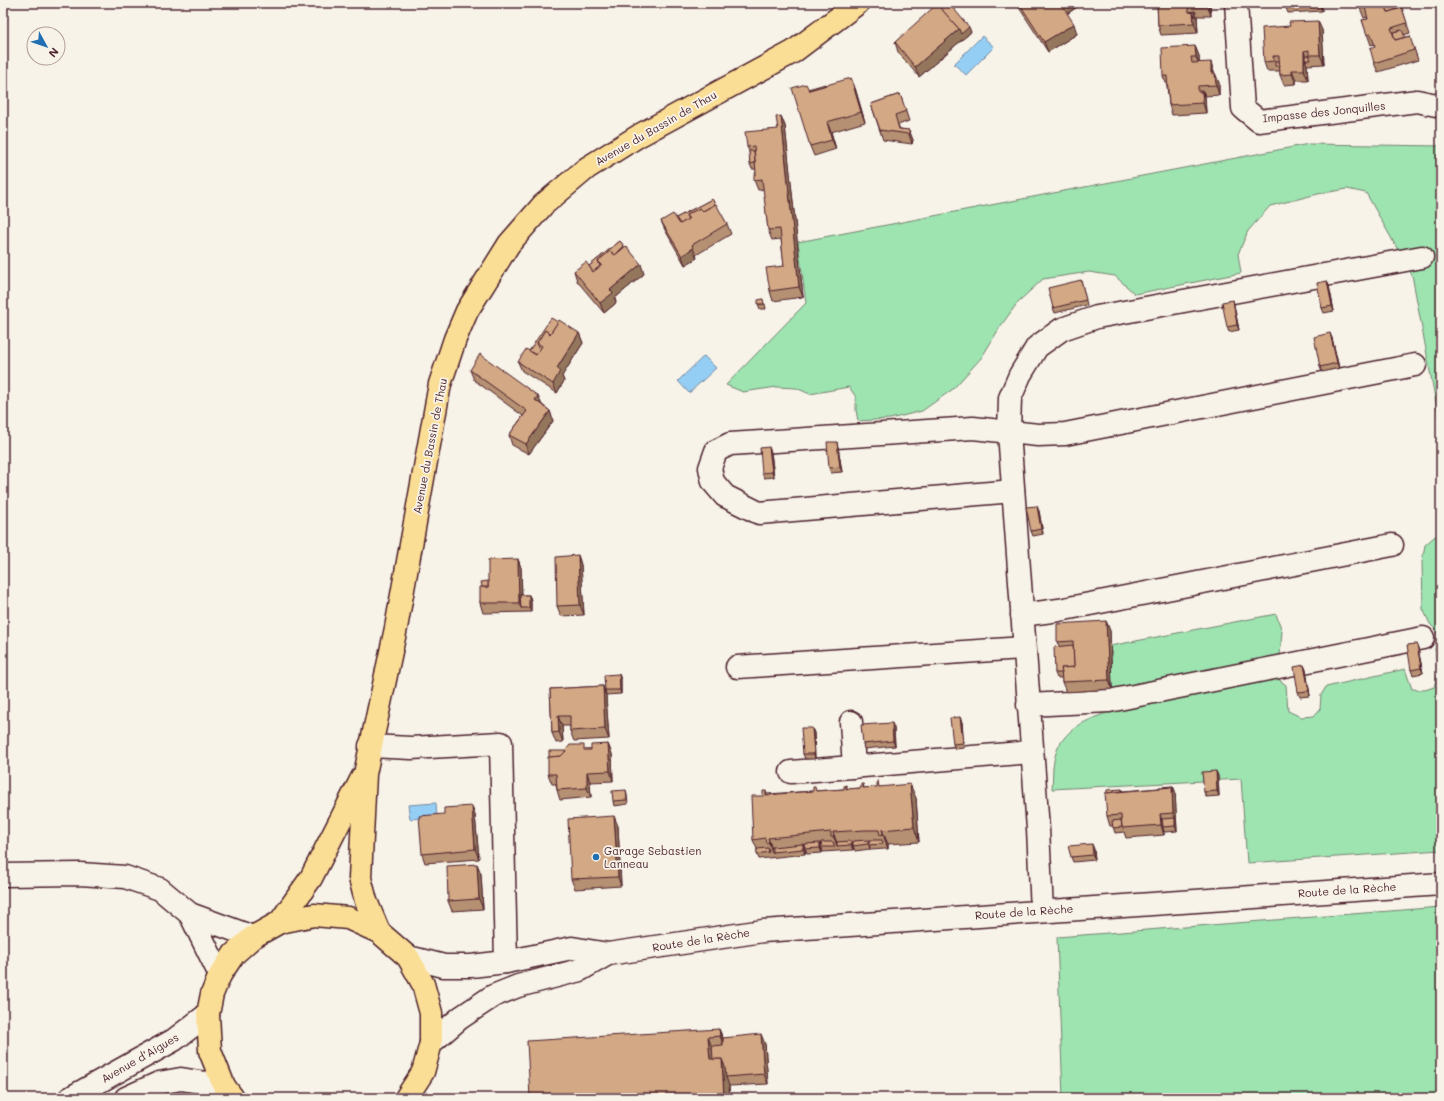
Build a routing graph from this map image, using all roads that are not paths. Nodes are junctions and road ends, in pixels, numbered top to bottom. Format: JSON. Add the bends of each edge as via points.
{"nodes":[{"id":1,"x":858,"y":3,"type":"edge"},
{"id":2,"x":1236,"y":3,"type":"edge"},
{"id":3,"x":1441,"y":106,"type":"edge"},
{"id":4,"x":1422,"y":256,"type":"dead end"},
{"id":5,"x":1415,"y":365,"type":"dead end"},
{"id":6,"x":1009,"y":432,"type":"junction"},
{"id":7,"x":1013,"y":491,"type":"junction"},
{"id":8,"x":1392,"y":545,"type":"dead end"},
{"id":9,"x":1022,"y":615,"type":"junction"},
{"id":10,"x":1423,"y":638,"type":"dead end"},
{"id":11,"x":1024,"y":648,"type":"junction"},
{"id":12,"x":737,"y":667,"type":"dead end"},
{"id":13,"x":1028,"y":706,"type":"junction"},
{"id":14,"x":851,"y":722,"type":"dead end"},
{"id":15,"x":370,"y":746,"type":"junction"},
{"id":16,"x":1032,"y":752,"type":"junction"},
{"id":17,"x":854,"y":766,"type":"junction"},
{"id":18,"x":790,"y":772,"type":"dead end"},
{"id":19,"x":365,"y":774,"type":"junction"},
{"id":20,"x":3,"y":875,"type":"edge"},
{"id":21,"x":1441,"y":884,"type":"edge"},
{"id":22,"x":1042,"y":911,"type":"junction"},
{"id":23,"x":190,"y":914,"type":"junction"},
{"id":24,"x":280,"y":922,"type":"junction"},
{"id":25,"x":379,"y":932,"type":"junction"},
{"id":26,"x":253,"y":937,"type":"junction"},
{"id":27,"x":608,"y":954,"type":"junction"},
{"id":28,"x":408,"y":957,"type":"junction"},
{"id":29,"x":506,"y":962,"type":"junction"},
{"id":30,"x":220,"y":975,"type":"junction"},
{"id":31,"x":208,"y":1014,"type":"junction"},
{"id":32,"x":430,"y":1044,"type":"junction"},
{"id":33,"x":228,"y":1092,"type":"edge"},
{"id":34,"x":70,"y":1098,"type":"edge"},
{"id":35,"x":126,"y":1098,"type":"edge"},
{"id":36,"x":406,"y":1098,"type":"edge"}],
"edges":[{"from":1,"to":15,"type":"main road","name":"Avenue du Bassin de Thau","via":[[793,52],[640,135],[587,168],[543,205],[509,244],[467,312],[454,339],[440,384],[396,628]]},
{"from":2,"to":3,"type":"street","name":"Impasse des Jonquilles","via":[[1243,108],[1259,121],[1417,101]]},
{"from":4,"to":6,"type":"street","via":[[1097,317],[1062,329],[1037,347],[1020,374],[1010,398]]},
{"from":5,"to":6,"type":"street","via":[[1065,434]]},
{"from":6,"to":7,"type":"street"},
{"from":6,"to":7,"type":"street","via":[[973,428],[730,444],[716,451],[710,468],[713,482],[725,496],[759,512]]},
{"from":7,"to":9,"type":"street"},
{"from":8,"to":9,"type":"street"},
{"from":9,"to":11,"type":"street"},
{"from":10,"to":13,"type":"street","via":[[1109,701]]},
{"from":11,"to":12,"type":"street"},
{"from":11,"to":13,"type":"street"},
{"from":13,"to":16,"type":"street"},
{"from":14,"to":17,"type":"street"},
{"from":15,"to":19,"type":"main road","name":"Avenue du Bassin de Thau"},
{"from":15,"to":29,"type":"street","via":[[411,748],[501,743]]},
{"from":16,"to":17,"type":"street"},
{"from":16,"to":22,"type":"street"},
{"from":17,"to":18,"type":"street"},
{"from":19,"to":24,"type":"main road","name":"Avenue du Bassin de Thau","via":[[311,878]]},
{"from":19,"to":25,"type":"main road","name":"Avenue du Bassin de Thau","via":[[360,878]]},
{"from":20,"to":23,"type":"street","via":[[80,874],[126,877],[160,889]]},
{"from":21,"to":22,"type":"street","name":"Route de la Rèche"},
{"from":22,"to":27,"type":"street","name":"Route de la Rèche","via":[[763,930]]},
{"from":23,"to":26,"type":"street"},
{"from":23,"to":30,"type":"street"},
{"from":24,"to":25,"type":"main road","via":[[314,915],[348,918]]},
{"from":24,"to":26,"type":"main road"},
{"from":25,"to":28,"type":"main road"},
{"from":26,"to":30,"type":"main road","via":[[234,954]]},
{"from":27,"to":29,"type":"street","name":"Route de la Rèche","via":[[572,948]]},
{"from":27,"to":32,"type":"street","name":"Route de la Rèche","via":[[580,970],[518,986],[493,996],[460,1018]]},
{"from":28,"to":29,"type":"street","name":"Route de la Rèche","via":[[444,966]]},
{"from":28,"to":32,"type":"main road","via":[[423,984],[431,1013]]},
{"from":30,"to":31,"type":"main road","via":[[212,994]]},
{"from":31,"to":33,"type":"main road","via":[[210,1052]]},
{"from":31,"to":34,"type":"street","name":"Avenue d’Aigues","via":[[174,1040]]},
{"from":32,"to":36,"type":"main road","via":[[422,1072]]},
{"from":33,"to":35,"type":"street","via":[[181,1079],[159,1083]]}]}
